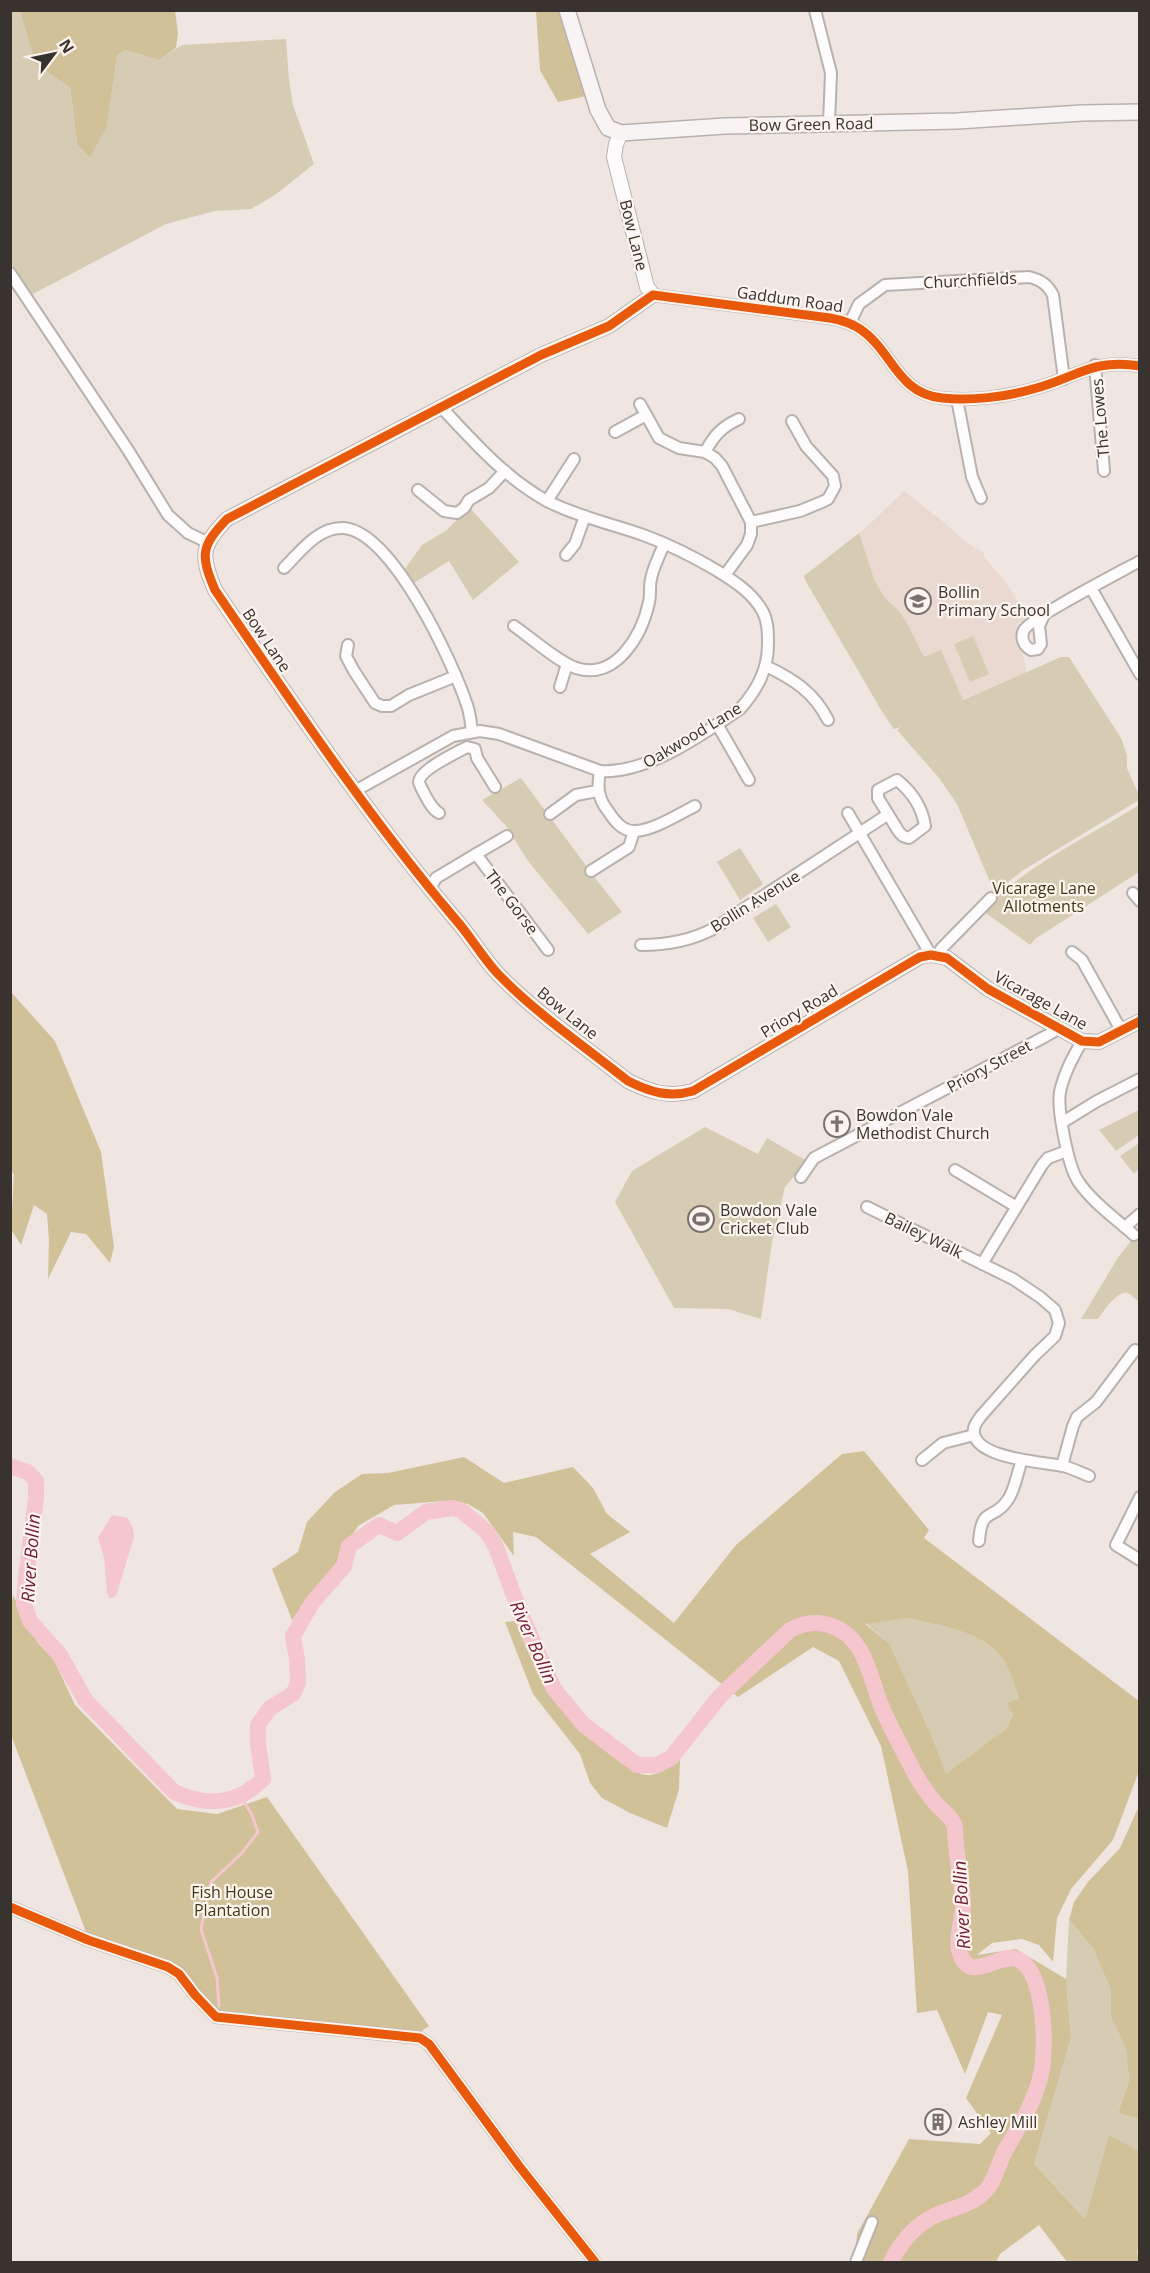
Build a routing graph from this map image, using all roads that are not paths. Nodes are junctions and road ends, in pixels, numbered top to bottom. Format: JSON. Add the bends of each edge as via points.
{"nodes":[{"id":1,"x":567,"y":10,"type":"edge"},
{"id":2,"x":815,"y":10,"type":"edge"},
{"id":3,"x":1140,"y":112,"type":"edge"},
{"id":4,"x":829,"y":123,"type":"junction"},
{"id":5,"x":621,"y":133,"type":"junction"},
{"id":6,"x":10,"y":273,"type":"edge"},
{"id":7,"x":653,"y":295,"type":"junction"},
{"id":8,"x":850,"y":323,"type":"junction"},
{"id":9,"x":1095,"y":365,"type":"junction"},
{"id":10,"x":1140,"y":366,"type":"edge"},
{"id":11,"x":1064,"y":379,"type":"junction"},
{"id":12,"x":957,"y":399,"type":"junction"},
{"id":13,"x":640,"y":404,"type":"dead end"},
{"id":14,"x":441,"y":407,"type":"junction"},
{"id":15,"x":646,"y":415,"type":"junction"},
{"id":16,"x":739,"y":419,"type":"dead end"},
{"id":17,"x":792,"y":421,"type":"dead end"},
{"id":18,"x":615,"y":432,"type":"dead end"},
{"id":19,"x":705,"y":452,"type":"junction"},
{"id":20,"x":574,"y":459,"type":"dead end"},
{"id":21,"x":505,"y":471,"type":"junction"},
{"id":22,"x":1104,"y":471,"type":"dead end"},
{"id":23,"x":418,"y":490,"type":"dead end"},
{"id":24,"x":981,"y":498,"type":"dead end"},
{"id":25,"x":547,"y":501,"type":"junction"},
{"id":26,"x":585,"y":516,"type":"junction"},
{"id":27,"x":751,"y":522,"type":"junction"},
{"id":28,"x":207,"y":542,"type":"junction"},
{"id":29,"x":664,"y":544,"type":"junction"},
{"id":30,"x":566,"y":555,"type":"dead end"},
{"id":31,"x":1140,"y":561,"type":"edge"},
{"id":32,"x":284,"y":568,"type":"dead end"},
{"id":33,"x":725,"y":575,"type":"junction"},
{"id":34,"x":1091,"y":588,"type":"junction"},
{"id":35,"x":1044,"y":615,"type":"dead end"},
{"id":36,"x":514,"y":626,"type":"dead end"},
{"id":37,"x":348,"y":645,"type":"dead end"},
{"id":38,"x":567,"y":664,"type":"junction"},
{"id":39,"x":766,"y":666,"type":"junction"},
{"id":40,"x":1140,"y":674,"type":"edge"},
{"id":41,"x":456,"y":676,"type":"junction"},
{"id":42,"x":560,"y":687,"type":"dead end"},
{"id":43,"x":828,"y":720,"type":"dead end"},
{"id":44,"x":717,"y":724,"type":"junction"},
{"id":45,"x":472,"y":732,"type":"junction"},
{"id":46,"x":428,"y":749,"type":"junction"},
{"id":47,"x":437,"y":763,"type":"junction"},
{"id":48,"x":600,"y":771,"type":"junction"},
{"id":49,"x":749,"y":780,"type":"dead end"},
{"id":50,"x":495,"y":787,"type":"dead end"},
{"id":51,"x":355,"y":791,"type":"junction"},
{"id":52,"x":597,"y":791,"type":"junction"},
{"id":53,"x":695,"y":806,"type":"dead end"},
{"id":54,"x":439,"y":813,"type":"dead end"},
{"id":55,"x":848,"y":813,"type":"dead end"},
{"id":56,"x":550,"y":814,"type":"dead end"},
{"id":57,"x":887,"y":815,"type":"junction"},
{"id":58,"x":634,"y":831,"type":"junction"},
{"id":59,"x":860,"y":834,"type":"junction"},
{"id":60,"x":507,"y":836,"type":"dead end"},
{"id":61,"x":476,"y":854,"type":"junction"},
{"id":62,"x":591,"y":871,"type":"dead end"},
{"id":63,"x":430,"y":889,"type":"junction"},
{"id":64,"x":991,"y":898,"type":"dead end"},
{"id":65,"x":641,"y":945,"type":"dead end"},
{"id":66,"x":548,"y":950,"type":"dead end"},
{"id":67,"x":1072,"y":952,"type":"dead end"},
{"id":68,"x":935,"y":955,"type":"junction"},
{"id":69,"x":1140,"y":1021,"type":"edge"},
{"id":70,"x":1056,"y":1027,"type":"junction"},
{"id":71,"x":1121,"y":1030,"type":"junction"},
{"id":72,"x":1082,"y":1041,"type":"junction"},
{"id":73,"x":1140,"y":1079,"type":"edge"},
{"id":74,"x":683,"y":1094,"type":"joint"},
{"id":75,"x":1063,"y":1122,"type":"junction"},
{"id":76,"x":1067,"y":1151,"type":"junction"},
{"id":77,"x":955,"y":1170,"type":"dead end"},
{"id":78,"x":801,"y":1177,"type":"dead end"},
{"id":79,"x":1015,"y":1206,"type":"junction"},
{"id":80,"x":867,"y":1207,"type":"dead end"},
{"id":81,"x":1140,"y":1214,"type":"edge"},
{"id":82,"x":1125,"y":1227,"type":"junction"},
{"id":83,"x":1134,"y":1235,"type":"dead end"},
{"id":84,"x":982,"y":1264,"type":"junction"},
{"id":85,"x":1135,"y":1350,"type":"dead end"},
{"id":86,"x":974,"y":1435,"type":"junction"},
{"id":87,"x":922,"y":1460,"type":"dead end"},
{"id":88,"x":1022,"y":1460,"type":"junction"},
{"id":89,"x":1062,"y":1466,"type":"junction"},
{"id":90,"x":1089,"y":1476,"type":"dead end"},
{"id":91,"x":1140,"y":1497,"type":"edge"},
{"id":92,"x":979,"y":1541,"type":"dead end"},
{"id":93,"x":1140,"y":1560,"type":"edge"},
{"id":94,"x":10,"y":1907,"type":"edge"},
{"id":95,"x":872,"y":2222,"type":"dead end"},
{"id":96,"x":595,"y":2262,"type":"edge"},
{"id":97,"x":856,"y":2262,"type":"edge"}],
"edges":[{"from":1,"to":5,"type":"main road","via":[[598,110],[608,128]]},
{"from":2,"to":4,"type":"street","via":[[831,73]]},
{"from":3,"to":4,"type":"main road","name":"Bow Green Road","via":[[957,122]]},
{"from":4,"to":5,"type":"main road","name":"Bow Green Road"},
{"from":5,"to":7,"type":"street","name":"Bow Lane","via":[[614,157],[647,287]]},
{"from":6,"to":28,"type":"street","via":[[168,515],[188,533]]},
{"from":7,"to":8,"type":"street","name":"Gaddum Road"},
{"from":7,"to":14,"type":"street","via":[[609,326]]},
{"from":8,"to":11,"type":"street","name":"Churchfields","via":[[859,304],[885,285],[1029,277],[1048,286],[1053,295]]},
{"from":8,"to":12,"type":"street","name":"Gaddum Road","via":[[872,339],[909,386],[926,395]]},
{"from":9,"to":10,"type":"street","name":"Gaddum Road"},
{"from":9,"to":11,"type":"street","name":"Gaddum Road"},
{"from":9,"to":22,"type":"street","name":"The Lowes"},
{"from":11,"to":12,"type":"street","name":"Gaddum Road","via":[[1002,396]]},
{"from":12,"to":24,"type":"street","via":[[972,477]]},
{"from":13,"to":15,"type":"street"},
{"from":14,"to":21,"type":"street","name":"Oakwood Lane"},
{"from":14,"to":28,"type":"street","via":[[227,519]]},
{"from":15,"to":18,"type":"street"},
{"from":15,"to":19,"type":"street","via":[[659,438],[679,448]]},
{"from":16,"to":19,"type":"street","via":[[715,434]]},
{"from":17,"to":27,"type":"street","via":[[806,446],[833,476],[835,486],[828,500]]},
{"from":19,"to":27,"type":"street","via":[[722,466]]},
{"from":20,"to":25,"type":"street"},
{"from":21,"to":23,"type":"street","via":[[457,513],[444,511]]},
{"from":21,"to":25,"type":"street","name":"Oakwood Lane"},
{"from":25,"to":26,"type":"street","name":"Oakwood Lane"},
{"from":26,"to":29,"type":"street","name":"Oakwood Lane"},
{"from":26,"to":30,"type":"street","via":[[575,544]]},
{"from":27,"to":33,"type":"street","via":[[747,545]]},
{"from":28,"to":51,"type":"street","name":"Bow Lane","via":[[204,556],[214,590]]},
{"from":29,"to":33,"type":"street","name":"Oakwood Lane"},
{"from":29,"to":38,"type":"street","via":[[651,579],[645,618],[627,652],[598,670],[577,669]]},
{"from":31,"to":34,"type":"street"},
{"from":32,"to":41,"type":"street","via":[[323,533],[345,528],[367,537],[402,577],[423,609]]},
{"from":33,"to":39,"type":"street","name":"Oakwood Lane","via":[[757,602],[764,615],[768,630]]},
{"from":34,"to":35,"type":"street"},
{"from":34,"to":40,"type":"street"},
{"from":36,"to":38,"type":"street"},
{"from":37,"to":41,"type":"street","via":[[346,656],[354,671],[375,703],[382,706],[391,706]]},
{"from":38,"to":42,"type":"street"},
{"from":39,"to":43,"type":"street","via":[[811,694]]},
{"from":39,"to":44,"type":"street","name":"Oakwood Lane","via":[[746,703]]},
{"from":41,"to":45,"type":"street","via":[[468,707]]},
{"from":44,"to":48,"type":"street","name":"Oakwood Lane","via":[[640,767]]},
{"from":44,"to":49,"type":"street"},
{"from":45,"to":46,"type":"street","name":"Oakwood Lane","via":[[453,736]]},
{"from":45,"to":48,"type":"street","name":"Oakwood Lane","via":[[499,734]]},
{"from":46,"to":47,"type":"street"},
{"from":46,"to":51,"type":"street","name":"Oakwood Lane"},
{"from":47,"to":50,"type":"street","via":[[471,746]]},
{"from":47,"to":54,"type":"street","via":[[421,776],[419,783]]},
{"from":48,"to":52,"type":"street"},
{"from":51,"to":63,"type":"street","name":"Bow Lane"},
{"from":52,"to":56,"type":"street","via":[[576,795]]},
{"from":52,"to":58,"type":"street","via":[[618,824]]},
{"from":53,"to":58,"type":"street"},
{"from":55,"to":59,"type":"street"},
{"from":57,"to":57,"type":"street","via":[[909,838],[925,826],[919,805],[897,780],[878,790]]},
{"from":57,"to":59,"type":"street","name":"Bollin Avenue"},
{"from":58,"to":62,"type":"street","via":[[629,847]]},
{"from":59,"to":65,"type":"street","name":"Bollin Avenue","via":[[700,935],[665,944]]},
{"from":59,"to":68,"type":"street"},
{"from":60,"to":61,"type":"street","name":"The Gorse"},
{"from":61,"to":63,"type":"street","name":"The Gorse","via":[[436,878]]},
{"from":61,"to":66,"type":"street","name":"The Gorse"},
{"from":63,"to":74,"type":"street","name":"Bow Lane","via":[[497,972],[555,1023],[628,1081],[651,1092]]},
{"from":64,"to":68,"type":"street"},
{"from":67,"to":71,"type":"street","via":[[1082,960]]},
{"from":68,"to":70,"type":"street","name":"Vicarage Lane"},
{"from":68,"to":74,"type":"street","name":"Priory Road","via":[[920,957],[704,1086]]},
{"from":69,"to":71,"type":"street","name":"Vicarage Lane"},
{"from":70,"to":72,"type":"street","name":"Vicarage Lane"},
{"from":70,"to":78,"type":"street","name":"Priory Street","via":[[1046,1036],[814,1158]]},
{"from":71,"to":72,"type":"street","name":"Vicarage Lane","via":[[1099,1041]]},
{"from":72,"to":75,"type":"street","via":[[1069,1064],[1060,1093]]},
{"from":73,"to":75,"type":"street"},
{"from":75,"to":76,"type":"street"},
{"from":76,"to":79,"type":"street","via":[[1048,1158]]},
{"from":76,"to":82,"type":"street","via":[[1070,1166],[1087,1193]]},
{"from":77,"to":79,"type":"street"},
{"from":79,"to":84,"type":"street"},
{"from":80,"to":84,"type":"street","name":"Bailey Walk"},
{"from":81,"to":82,"type":"street"},
{"from":82,"to":83,"type":"street"},
{"from":84,"to":86,"type":"street","name":"Bailey Walk","via":[[1013,1279],[1050,1305],[1059,1328],[981,1416]]},
{"from":85,"to":89,"type":"street","via":[[1096,1402],[1077,1418]]},
{"from":86,"to":87,"type":"street","via":[[943,1443]]},
{"from":86,"to":88,"type":"street","via":[[984,1447]]},
{"from":88,"to":89,"type":"street"},
{"from":88,"to":92,"type":"street","via":[[1006,1502],[984,1518]]},
{"from":89,"to":90,"type":"street"},
{"from":91,"to":93,"type":"street","via":[[1116,1545]]},
{"from":94,"to":96,"type":"street","via":[[88,1940],[168,1967],[179,1974],[216,2017],[420,2038],[429,2044]]},
{"from":95,"to":97,"type":"street"}]}
